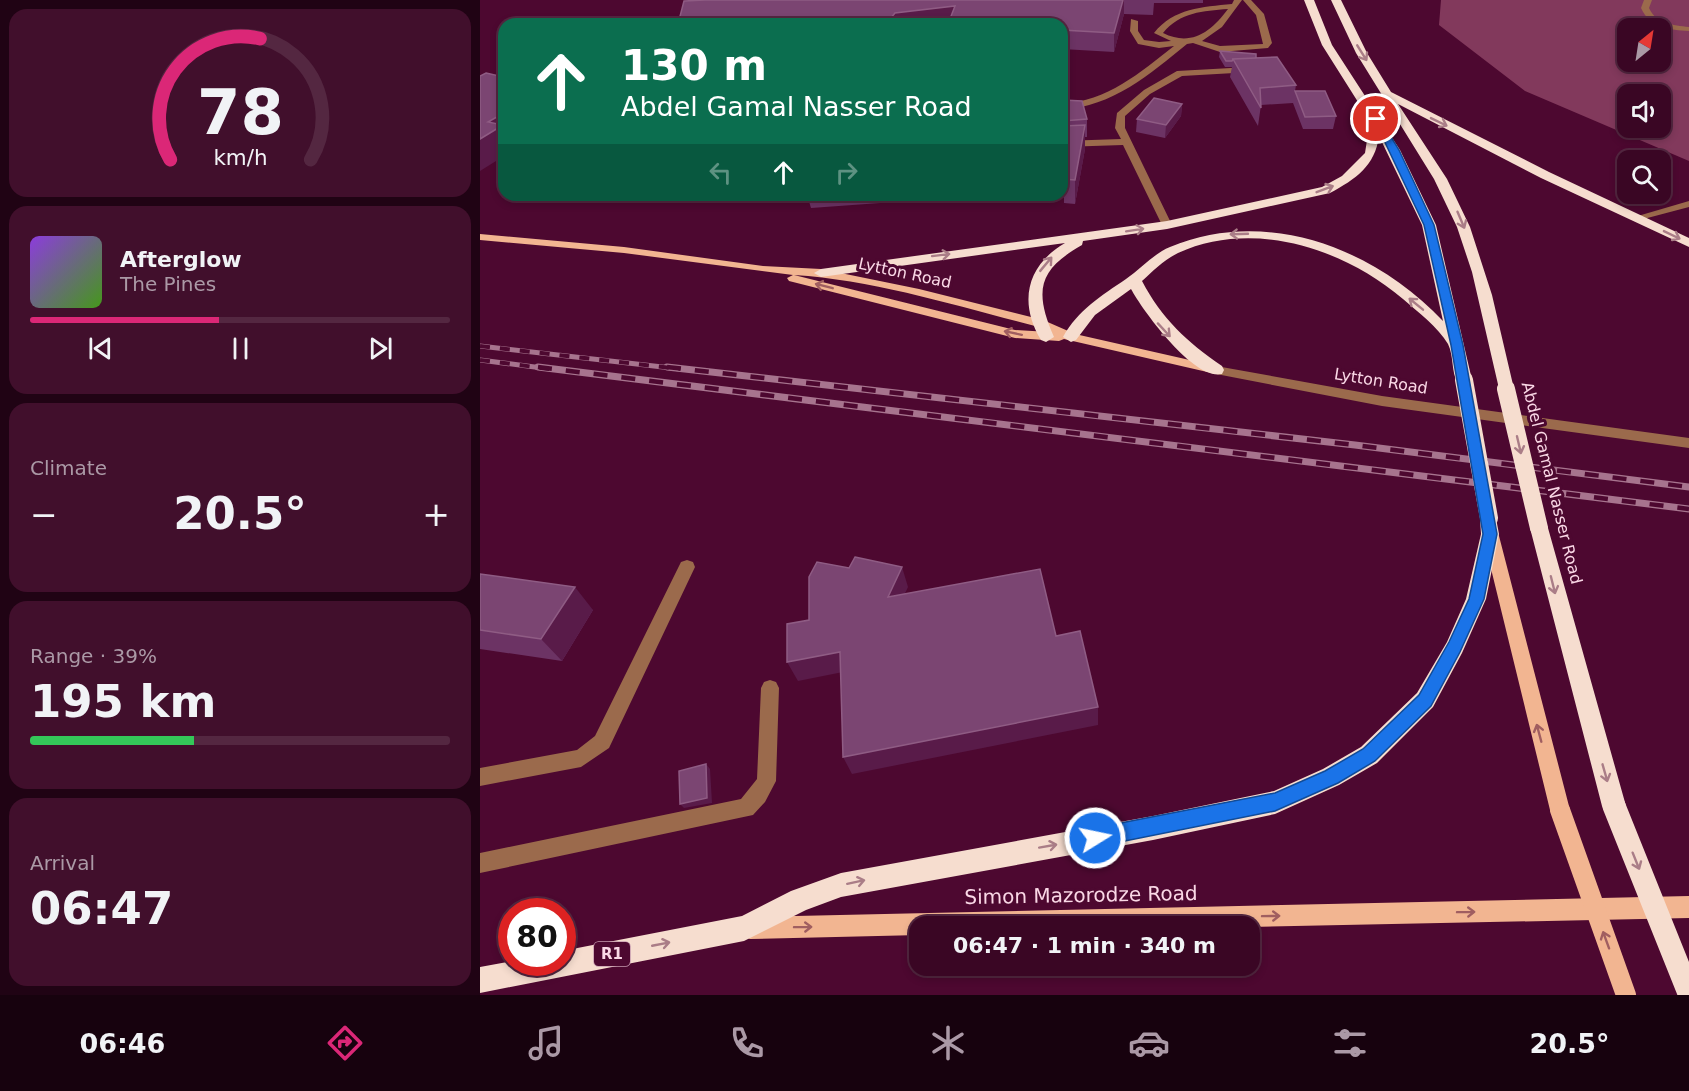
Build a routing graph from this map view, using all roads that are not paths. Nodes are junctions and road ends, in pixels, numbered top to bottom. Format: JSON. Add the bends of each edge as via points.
{"nodes":[{"id":1,"x":704,"y":0,"type":"edge"},
{"id":2,"x":1246,"y":0,"type":"edge"},
{"id":3,"x":1309,"y":0,"type":"edge"},
{"id":4,"x":1336,"y":0,"type":"edge"},
{"id":5,"x":1648,"y":0,"type":"edge"},
{"id":6,"x":1236,"y":3,"type":"edge"},
{"id":7,"x":682,"y":18,"type":"edge"},
{"id":8,"x":1134,"y":21,"type":"dead end"},
{"id":9,"x":1689,"y":29,"type":"edge"},
{"id":10,"x":1184,"y":42,"type":"junction"},
{"id":11,"x":1196,"y":42,"type":"junction"},
{"id":12,"x":1257,"y":70,"type":"edge"},
{"id":13,"x":1388,"y":94,"type":"junction"},
{"id":14,"x":1068,"y":107,"type":"edge"},
{"id":15,"x":1376,"y":119,"type":"junction"},
{"id":16,"x":1127,"y":142,"type":"junction"},
{"id":17,"x":1068,"y":144,"type":"edge"},
{"id":18,"x":1689,"y":204,"type":"edge"},
{"id":19,"x":1636,"y":218,"type":"junction"},
{"id":20,"x":1167,"y":225,"type":"junction"},
{"id":21,"x":480,"y":237,"type":"edge"},
{"id":22,"x":1086,"y":237,"type":"junction"},
{"id":23,"x":1689,"y":243,"type":"edge"},
{"id":24,"x":763,"y":269,"type":"junction"},
{"id":25,"x":821,"y":273,"type":"junction"},
{"id":26,"x":1134,"y":280,"type":"junction"},
{"id":27,"x":1039,"y":323,"type":"junction"},
{"id":28,"x":1071,"y":337,"type":"junction"},
{"id":29,"x":1046,"y":338,"type":"junction"},
{"id":30,"x":1457,"y":345,"type":"junction"},
{"id":31,"x":1216,"y":370,"type":"junction"},
{"id":32,"x":1689,"y":443,"type":"edge"},
{"id":33,"x":1489,"y":526,"type":"junction"},
{"id":34,"x":687,"y":567,"type":"dead end"},
{"id":35,"x":770,"y":688,"type":"dead end"},
{"id":36,"x":480,"y":777,"type":"edge"},
{"id":37,"x":480,"y":862,"type":"edge"},
{"id":38,"x":1689,"y":907,"type":"edge"},
{"id":39,"x":744,"y":928,"type":"junction"},
{"id":40,"x":480,"y":980,"type":"edge"},
{"id":41,"x":1689,"y":993,"type":"edge"},
{"id":42,"x":1626,"y":995,"type":"edge"}],
"edges":[{"from":1,"to":7,"type":"street"},
{"from":2,"to":11,"type":"street","via":[[1260,14],[1268,43],[1265,46],[1220,48]]},
{"from":3,"to":15,"type":"highway","via":[[1327,45]]},
{"from":4,"to":13,"type":"highway","name":"Abdel Gamal Nasser Road","one_way":true},
{"from":5,"to":9,"type":"street","via":[[1644,8],[1651,19],[1662,25]]},
{"from":6,"to":10,"type":"street","via":[[1187,11],[1172,18],[1159,31],[1163,37]]},
{"from":6,"to":11,"type":"street","via":[[1208,36]]},
{"from":8,"to":10,"type":"street","via":[[1134,31],[1141,42]]},
{"from":10,"to":11,"type":"street"},
{"from":10,"to":14,"type":"street","via":[[1129,84],[1078,108]]},
{"from":12,"to":16,"type":"street","via":[[1180,73],[1147,92],[1120,115],[1120,128]]},
{"from":13,"to":19,"type":"highway","one_way":true},
{"from":13,"to":41,"type":"highway","name":"Abdel Gamal Nasser Road","one_way":true,"bridge":true,"via":[[1436,170],[1474,253],[1539,528],[1614,806]]},
{"from":20,"to":15,"type":"highway","one_way":true,"via":[[1326,190],[1346,179],[1371,154]]},
{"from":15,"to":30,"type":"highway","via":[[1429,225]]},
{"from":16,"to":17,"type":"street"},
{"from":16,"to":20,"type":"street"},
{"from":18,"to":19,"type":"street"},
{"from":19,"to":23,"type":"highway","one_way":true},
{"from":22,"to":20,"type":"highway","one_way":true},
{"from":21,"to":24,"type":"main road","name":"Lytton Road","via":[[624,250]]},
{"from":25,"to":22,"type":"highway","one_way":true},
{"from":27,"to":22,"type":"highway","one_way":true,"via":[[1032,297],[1039,273],[1058,251]]},
{"from":24,"to":25,"type":"main road","name":"Lytton Road"},
{"from":29,"to":24,"type":"main road","name":"Lytton Road","one_way":true,"via":[[1015,334]]},
{"from":25,"to":27,"type":"main road","name":"Lytton Road"},
{"from":26,"to":28,"type":"highway","via":[[1086,315]]},
{"from":30,"to":26,"type":"highway","one_way":true,"via":[[1422,308],[1372,271],[1285,237],[1238,233],[1196,241],[1172,251]]},
{"from":26,"to":31,"type":"highway","one_way":true,"via":[[1158,324]]},
{"from":27,"to":28,"type":"main road","name":"Lytton Road"},
{"from":27,"to":29,"type":"highway"},
{"from":28,"to":29,"type":"main road","name":"Lytton Road"},
{"from":28,"to":31,"type":"main road","name":"Lytton Road"},
{"from":30,"to":33,"type":"highway","bridge":true},
{"from":31,"to":32,"type":"street","name":"Lytton Road","via":[[1382,401]]},
{"from":39,"to":33,"type":"highway","one_way":true,"via":[[841,885],[1275,802],[1331,777],[1369,755],[1425,700],[1476,599]]},
{"from":42,"to":33,"type":"main road","one_way":true,"bridge":true,"via":[[1560,810]]},
{"from":34,"to":36,"type":"street","via":[[602,741],[581,758]]},
{"from":35,"to":37,"type":"street","via":[[766,781],[746,808]]},
{"from":39,"to":38,"type":"main road","name":"Simon Mazorodze Road","number":"R1","one_way":true},
{"from":40,"to":39,"type":"highway","name":"Simon Mazorodze Road","number":"R1","one_way":true}]}
